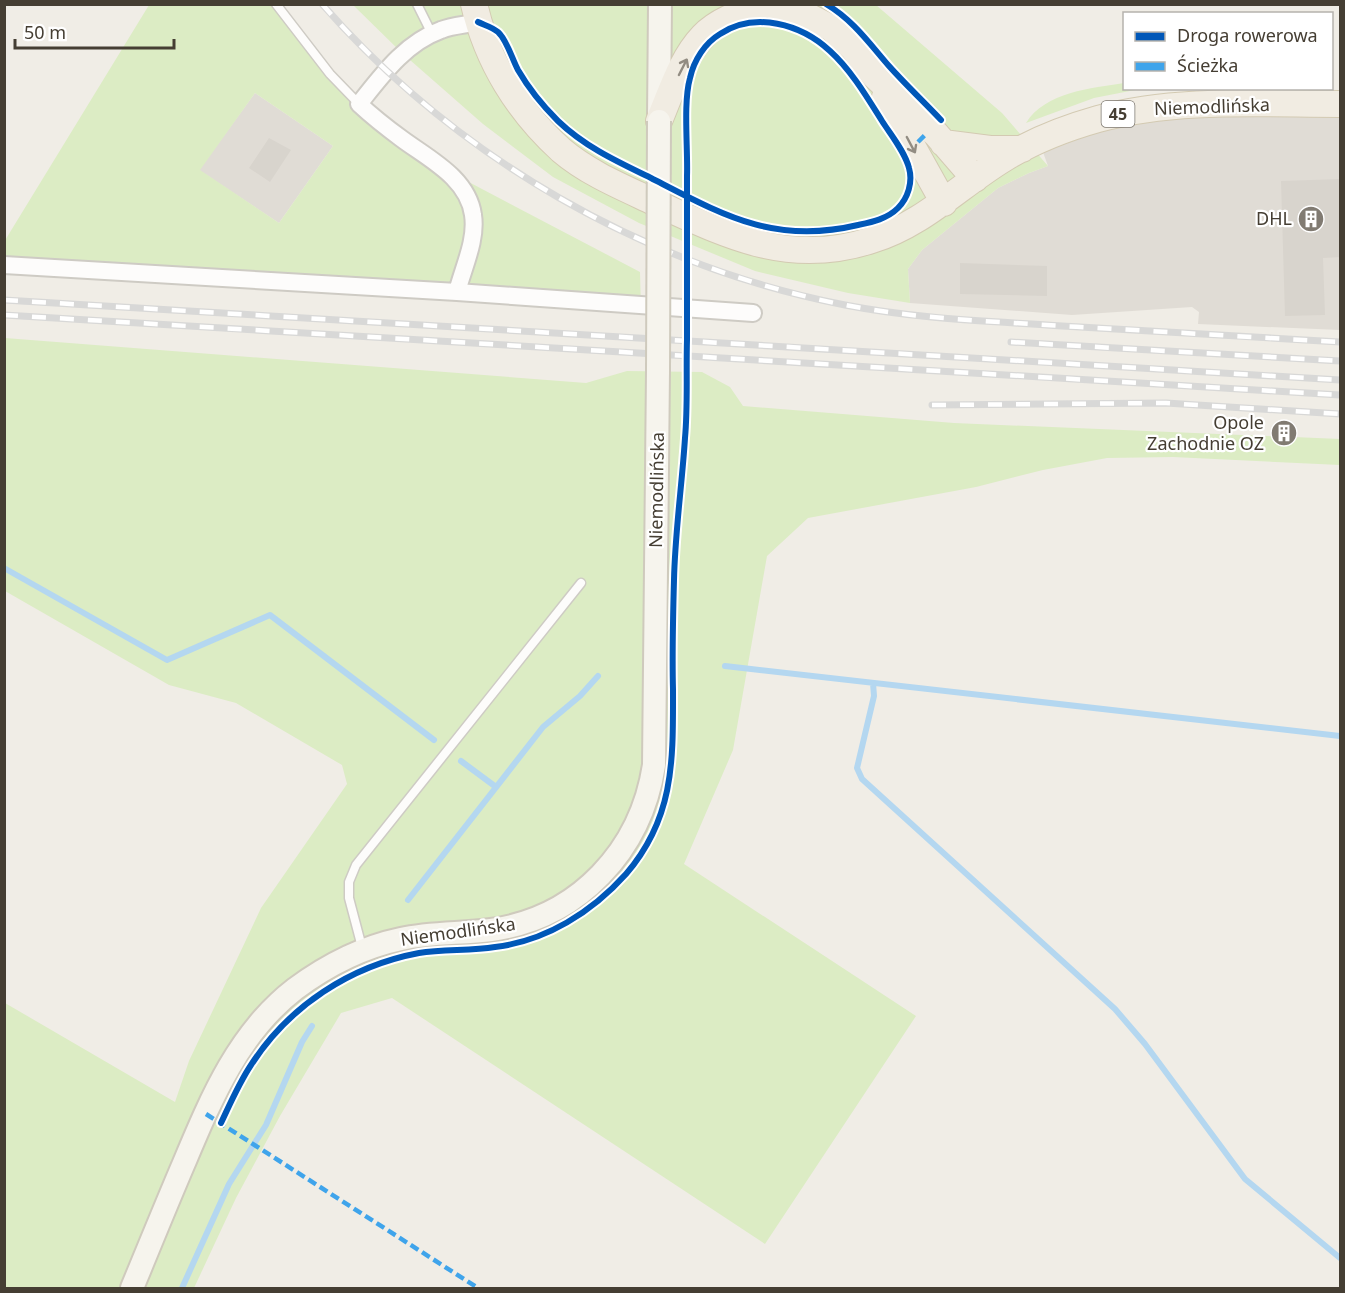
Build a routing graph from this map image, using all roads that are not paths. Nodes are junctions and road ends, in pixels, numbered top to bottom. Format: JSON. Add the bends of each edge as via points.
{"nodes":[{"id":1,"x":276,"y":4,"type":"edge"},
{"id":2,"x":417,"y":4,"type":"edge"},
{"id":3,"x":660,"y":4,"type":"edge"},
{"id":4,"x":766,"y":4,"type":"edge"},
{"id":5,"x":476,"y":13,"type":"edge"},
{"id":6,"x":432,"y":34,"type":"junction"},
{"id":7,"x":874,"y":75,"type":"junction"},
{"id":8,"x":359,"y":104,"type":"junction"},
{"id":9,"x":1341,"y":104,"type":"edge"},
{"id":10,"x":659,"y":121,"type":"junction"},
{"id":11,"x":943,"y":143,"type":"junction"},
{"id":12,"x":1022,"y":149,"type":"junction"},
{"id":13,"x":975,"y":179,"type":"junction"},
{"id":14,"x":944,"y":203,"type":"junction"},
{"id":15,"x":4,"y":265,"type":"edge"},
{"id":16,"x":457,"y":292,"type":"junction"},
{"id":17,"x":753,"y":313,"type":"dead end"},
{"id":18,"x":581,"y":583,"type":"dead end"},
{"id":19,"x":363,"y":951,"type":"junction"},
{"id":20,"x":132,"y":1288,"type":"edge"}],
"edges":[{"from":1,"to":8,"type":"lane","via":[[330,74]]},
{"from":2,"to":6,"type":"lane"},
{"from":3,"to":10,"type":"main road","name":"Niemodlińska"},
{"from":4,"to":7,"type":"main road","via":[[800,12],[831,28]]},
{"from":10,"to":4,"type":"main road","one_way":true,"via":[[682,67],[703,36],[735,16]]},
{"from":5,"to":6,"type":"street"},
{"from":5,"to":14,"type":"main road","name":"Niemodlińska","number":"45","via":[[496,68],[546,135],[563,151],[632,192],[737,238],[765,246],[809,250],[851,246],[887,235]]},
{"from":6,"to":8,"type":"street","via":[[402,53]]},
{"from":7,"to":11,"type":"main road"},
{"from":7,"to":14,"type":"main road","one_way":true},
{"from":8,"to":16,"type":"street","via":[[444,169],[466,193],[474,228]]},
{"from":9,"to":12,"type":"main road","name":"Niemodlińska","number":"45","via":[[1157,107],[1096,120]]},
{"from":10,"to":19,"type":"main road","name":"Niemodlińska","bridge":true,"via":[[654,765],[645,806],[624,847],[600,876],[574,898],[543,916],[490,930],[403,938]]},
{"from":11,"to":12,"type":"main road"},
{"from":11,"to":13,"type":"main road"},
{"from":12,"to":13,"type":"main road","name":"Niemodlińska","number":"45"},
{"from":13,"to":14,"type":"main road","name":"Niemodlińska","number":"45"},
{"from":15,"to":16,"type":"street"},
{"from":16,"to":17,"type":"street"},
{"from":18,"to":19,"type":"lane","via":[[356,865],[349,882],[349,898]]},
{"from":19,"to":20,"type":"main road","name":"Niemodlińska","via":[[336,963],[295,990],[243,1044],[220,1081]]}]}
